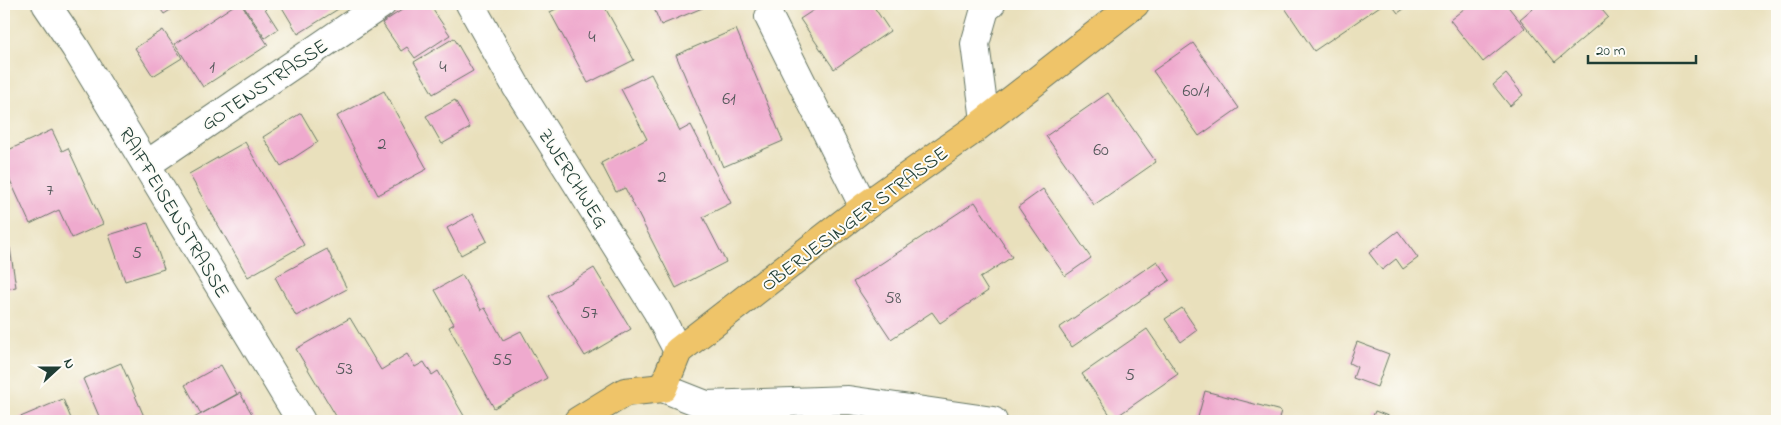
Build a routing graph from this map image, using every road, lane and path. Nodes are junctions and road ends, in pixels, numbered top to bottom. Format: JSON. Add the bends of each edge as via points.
{"nodes":[{"id":1,"x":46,"y":4,"type":"edge"},
{"id":2,"x":382,"y":4,"type":"edge"},
{"id":3,"x":470,"y":4,"type":"edge"},
{"id":4,"x":992,"y":4,"type":"edge"},
{"id":5,"x":1135,"y":4,"type":"edge"},
{"id":6,"x":769,"y":17,"type":"dead end"},
{"id":7,"x":985,"y":120,"type":"junction"},
{"id":8,"x":146,"y":165,"type":"junction"},
{"id":9,"x":864,"y":208,"type":"junction"},
{"id":10,"x":678,"y":351,"type":"junction"},
{"id":11,"x":663,"y":388,"type":"junction"},
{"id":12,"x":712,"y":413,"type":"edge"},
{"id":13,"x":301,"y":421,"type":"edge"},
{"id":14,"x":578,"y":421,"type":"edge"},
{"id":15,"x":993,"y":421,"type":"edge"}],
"edges":[{"from":1,"to":8,"type":"street","name":"RAIFFEISENSTRASSE"},
{"from":2,"to":8,"type":"street","name":"GOTENSTRASSE"},
{"from":3,"to":10,"type":"street","name":"ZWERCHWEG","via":[[516,86],[658,311]]},
{"from":4,"to":7,"type":"street","via":[[985,9],[975,44]]},
{"from":5,"to":7,"type":"main road","name":"OBERJESINGER STRASSE"},
{"from":6,"to":9,"type":"street"},
{"from":7,"to":9,"type":"main road","name":"OBERJESINGER STRASSE"},
{"from":8,"to":13,"type":"street","name":"RAIFFEISENSTRASSE"},
{"from":9,"to":10,"type":"main road","name":"OBERJESINGER STRASSE"},
{"from":10,"to":11,"type":"main road"},
{"from":11,"to":12,"type":"street"},
{"from":11,"to":14,"type":"main road","via":[[625,392]]},
{"from":12,"to":15,"type":"street","via":[[848,400]]}]}
